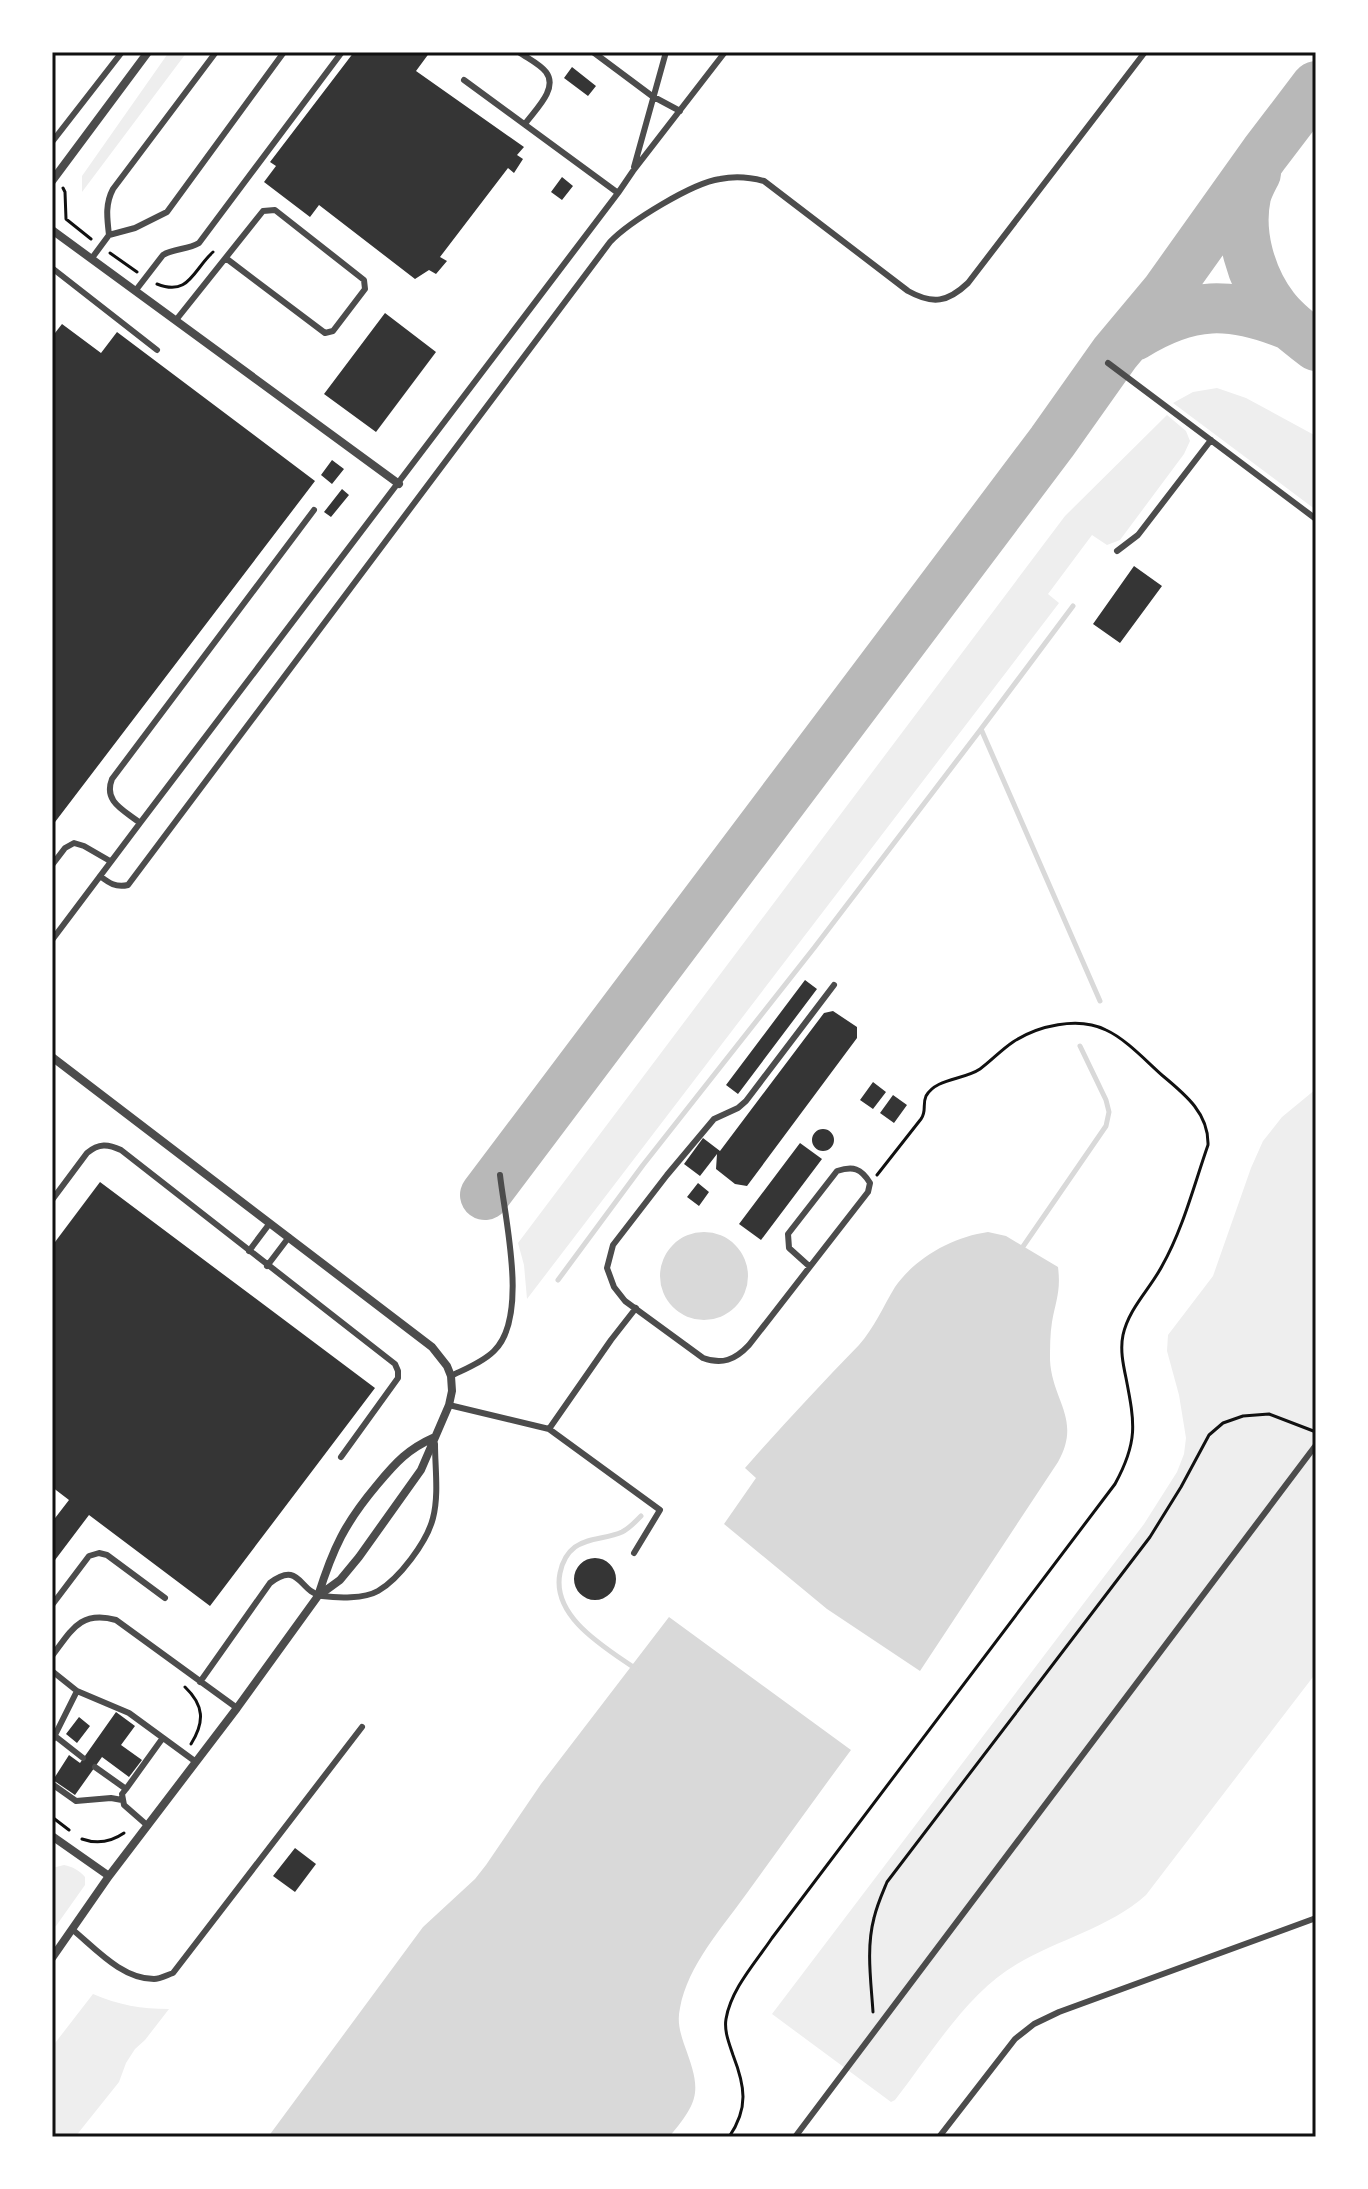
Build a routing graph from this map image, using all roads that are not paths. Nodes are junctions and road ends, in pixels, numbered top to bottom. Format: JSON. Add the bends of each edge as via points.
{"nodes":[{"id":1,"x":122,"y":52,"type":"edge"},
{"id":2,"x":148,"y":52,"type":"edge"},
{"id":3,"x":216,"y":52,"type":"edge"},
{"id":4,"x":284,"y":52,"type":"edge"},
{"id":5,"x":342,"y":52,"type":"edge"},
{"id":6,"x":519,"y":52,"type":"edge"},
{"id":7,"x":593,"y":52,"type":"edge"},
{"id":8,"x":666,"y":52,"type":"edge"},
{"id":9,"x":725,"y":52,"type":"edge"},
{"id":10,"x":1145,"y":52,"type":"edge"},
{"id":11,"x":464,"y":80,"type":"dead end"},
{"id":12,"x":652,"y":96,"type":"junction"},
{"id":13,"x":680,"y":111,"type":"junction"},
{"id":14,"x":525,"y":124,"type":"junction"},
{"id":15,"x":52,"y":142,"type":"edge"},
{"id":16,"x":633,"y":171,"type":"junction"},
{"id":17,"x":52,"y":181,"type":"edge"},
{"id":18,"x":618,"y":193,"type":"junction"},
{"id":19,"x":52,"y":230,"type":"edge"},
{"id":20,"x":109,"y":235,"type":"junction"},
{"id":21,"x":92,"y":258,"type":"junction"},
{"id":22,"x":227,"y":259,"type":"junction"},
{"id":23,"x":55,"y":270,"type":"edge"},
{"id":24,"x":52,"y":279,"type":"edge"},
{"id":25,"x":136,"y":290,"type":"junction"},
{"id":26,"x":176,"y":320,"type":"junction"},
{"id":27,"x":157,"y":350,"type":"dead end"},
{"id":28,"x":1108,"y":363,"type":"dead end"},
{"id":29,"x":1211,"y":440,"type":"junction"},
{"id":30,"x":399,"y":484,"type":"junction"},
{"id":31,"x":314,"y":510,"type":"dead end"},
{"id":32,"x":1316,"y":519,"type":"edge"},
{"id":33,"x":1117,"y":551,"type":"dead end"},
{"id":34,"x":140,"y":823,"type":"junction"},
{"id":35,"x":110,"y":861,"type":"junction"},
{"id":36,"x":52,"y":865,"type":"edge"},
{"id":37,"x":100,"y":876,"type":"junction"},
{"id":38,"x":52,"y":940,"type":"edge"},
{"id":39,"x":834,"y":985,"type":"dead end"},
{"id":40,"x":52,"y":1057,"type":"edge"},
{"id":41,"x":500,"y":1175,"type":"dead end"},
{"id":42,"x":52,"y":1200,"type":"edge"},
{"id":43,"x":270,"y":1223,"type":"junction"},
{"id":44,"x":289,"y":1237,"type":"junction"},
{"id":45,"x":249,"y":1251,"type":"junction"},
{"id":46,"x":267,"y":1266,"type":"junction"},
{"id":47,"x":809,"y":1266,"type":"junction"},
{"id":48,"x":636,"y":1308,"type":"junction"},
{"id":49,"x":451,"y":1376,"type":"junction"},
{"id":50,"x":449,"y":1405,"type":"junction"},
{"id":51,"x":549,"y":1429,"type":"junction"},
{"id":52,"x":435,"y":1437,"type":"junction"},
{"id":53,"x":1316,"y":1445,"type":"edge"},
{"id":54,"x":341,"y":1457,"type":"dead end"},
{"id":55,"x":634,"y":1553,"type":"dead end"},
{"id":56,"x":318,"y":1596,"type":"junction"},
{"id":57,"x":165,"y":1598,"type":"dead end"},
{"id":58,"x":52,"y":1605,"type":"edge"},
{"id":59,"x":52,"y":1656,"type":"edge"},
{"id":60,"x":52,"y":1671,"type":"edge"},
{"id":61,"x":200,"y":1682,"type":"junction"},
{"id":62,"x":77,"y":1691,"type":"junction"},
{"id":63,"x":237,"y":1708,"type":"junction"},
{"id":64,"x":362,"y":1727,"type":"dead end"},
{"id":65,"x":53,"y":1738,"type":"edge"},
{"id":66,"x":162,"y":1739,"type":"junction"},
{"id":67,"x":83,"y":1758,"type":"dead end"},
{"id":68,"x":196,"y":1762,"type":"junction"},
{"id":69,"x":95,"y":1767,"type":"dead end"},
{"id":70,"x":52,"y":1784,"type":"edge"},
{"id":71,"x":126,"y":1789,"type":"junction"},
{"id":72,"x":122,"y":1800,"type":"junction"},
{"id":73,"x":148,"y":1826,"type":"junction"},
{"id":74,"x":53,"y":1837,"type":"edge"},
{"id":75,"x":109,"y":1876,"type":"junction"},
{"id":76,"x":1316,"y":1918,"type":"edge"},
{"id":77,"x":73,"y":1930,"type":"junction"},
{"id":78,"x":52,"y":1958,"type":"edge"},
{"id":79,"x":795,"y":2137,"type":"edge"},
{"id":80,"x":939,"y":2137,"type":"edge"}],
"edges":[{"from":1,"to":15,"type":"lane"},
{"from":2,"to":17,"type":"street"},
{"from":3,"to":20,"type":"lane","via":[[113,189],[106,208]]},
{"from":4,"to":20,"type":"lane","via":[[167,212]]},
{"from":5,"to":25,"type":"lane","via":[[199,243],[163,255]]},
{"from":6,"to":14,"type":"lane","via":[[546,72],[551,83]]},
{"from":7,"to":12,"type":"lane"},
{"from":8,"to":12,"type":"lane"},
{"from":9,"to":13,"type":"lane"},
{"from":10,"to":37,"type":"lane","via":[[955,295],[939,300],[908,291],[764,181],[745,177],[697,186],[621,231],[128,885],[120,887]]},
{"from":11,"to":14,"type":"lane"},
{"from":12,"to":13,"type":"lane"},
{"from":12,"to":16,"type":"lane"},
{"from":13,"to":16,"type":"lane"},
{"from":14,"to":18,"type":"lane"},
{"from":16,"to":18,"type":"lane"},
{"from":18,"to":30,"type":"lane"},
{"from":19,"to":21,"type":"street"},
{"from":20,"to":21,"type":"lane"},
{"from":21,"to":25,"type":"street"},
{"from":22,"to":22,"type":"lane","via":[[325,333],[333,331],[365,289],[364,280],[275,210],[263,211]]},
{"from":22,"to":26,"type":"lane"},
{"from":23,"to":24,"type":"lane"},
{"from":23,"to":27,"type":"lane"},
{"from":25,"to":26,"type":"street"},
{"from":26,"to":30,"type":"street"},
{"from":28,"to":29,"type":"lane"},
{"from":29,"to":32,"type":"lane"},
{"from":29,"to":33,"type":"lane","via":[[1138,535]]},
{"from":30,"to":34,"type":"lane"},
{"from":31,"to":34,"type":"lane","via":[[112,779],[112,801]]},
{"from":34,"to":35,"type":"lane"},
{"from":35,"to":36,"type":"lane","via":[[74,843]]},
{"from":35,"to":37,"type":"lane"},
{"from":37,"to":38,"type":"lane"},
{"from":39,"to":48,"type":"lane","via":[[746,1101],[714,1119],[613,1245],[609,1278]]},
{"from":40,"to":43,"type":"street"},
{"from":41,"to":49,"type":"lane","via":[[514,1284],[510,1322],[495,1350]]},
{"from":42,"to":45,"type":"lane","via":[[87,1153],[112,1146]]},
{"from":43,"to":44,"type":"street"},
{"from":43,"to":45,"type":"lane"},
{"from":44,"to":46,"type":"lane"},
{"from":44,"to":49,"type":"street","via":[[432,1347]]},
{"from":45,"to":46,"type":"lane"},
{"from":46,"to":54,"type":"lane","via":[[398,1371]]},
{"from":47,"to":47,"type":"lane","via":[[868,1192],[870,1183],[856,1168],[837,1171],[788,1234],[789,1248]]},
{"from":47,"to":48,"type":"lane","via":[[749,1345],[724,1362],[703,1358]]},
{"from":48,"to":51,"type":"lane"},
{"from":49,"to":50,"type":"street"},
{"from":50,"to":51,"type":"lane"},
{"from":50,"to":52,"type":"street"},
{"from":51,"to":55,"type":"lane","via":[[660,1510]]},
{"from":52,"to":56,"type":"street","via":[[421,1470],[373,1538],[340,1580]]},
{"from":52,"to":56,"type":"street","via":[[398,1460],[355,1511]]},
{"from":52,"to":56,"type":"lane","via":[[436,1491],[426,1537],[398,1575],[376,1593]]},
{"from":53,"to":79,"type":"lane"},
{"from":56,"to":61,"type":"lane","via":[[289,1574],[270,1583]]},
{"from":56,"to":63,"type":"street"},
{"from":57,"to":58,"type":"lane","via":[[99,1553],[89,1556]]},
{"from":59,"to":61,"type":"lane","via":[[81,1621],[102,1616],[116,1620]]},
{"from":60,"to":62,"type":"lane"},
{"from":61,"to":63,"type":"lane"},
{"from":62,"to":65,"type":"lane"},
{"from":62,"to":66,"type":"lane","via":[[129,1713]]},
{"from":63,"to":68,"type":"street"},
{"from":64,"to":77,"type":"lane","via":[[173,1973],[156,1980],[131,1974]]},
{"from":65,"to":67,"type":"lane"},
{"from":66,"to":68,"type":"lane"},
{"from":66,"to":71,"type":"lane"},
{"from":68,"to":73,"type":"street"},
{"from":69,"to":71,"type":"lane"},
{"from":70,"to":72,"type":"lane","via":[[76,1801]]},
{"from":71,"to":72,"type":"lane"},
{"from":72,"to":73,"type":"lane"},
{"from":73,"to":75,"type":"street"},
{"from":74,"to":75,"type":"street"},
{"from":75,"to":77,"type":"street"},
{"from":76,"to":80,"type":"lane","via":[[1034,2024],[1015,2039]]},
{"from":77,"to":78,"type":"street"}]}
